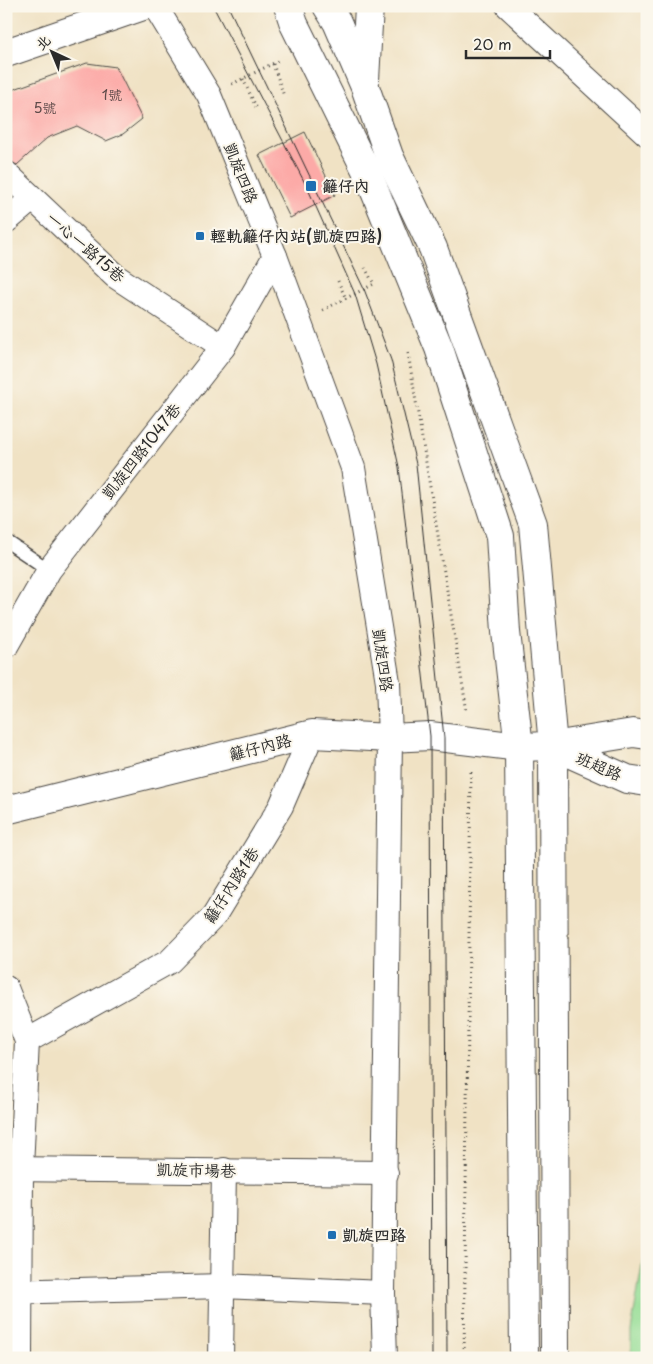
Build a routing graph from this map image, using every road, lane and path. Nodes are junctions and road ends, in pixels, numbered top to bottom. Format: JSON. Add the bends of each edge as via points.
{"nodes":[{"id":1,"x":143,"y":6,"type":"edge"},
{"id":2,"x":155,"y":6,"type":"edge"},
{"id":3,"x":288,"y":6,"type":"edge"},
{"id":4,"x":327,"y":6,"type":"edge"},
{"id":5,"x":370,"y":6,"type":"edge"},
{"id":6,"x":508,"y":6,"type":"edge"},
{"id":7,"x":6,"y":53,"type":"edge"},
{"id":8,"x":285,"y":58,"type":"dead end"},
{"id":9,"x":273,"y":64,"type":"junction"},
{"id":10,"x":243,"y":79,"type":"junction"},
{"id":11,"x":365,"y":86,"type":"junction"},
{"id":12,"x":209,"y":95,"type":"junction"},
{"id":13,"x":284,"y":96,"type":"dead end"},
{"id":14,"x":257,"y":109,"type":"dead end"},
{"id":15,"x":647,"y":134,"type":"edge"},
{"id":16,"x":6,"y":173,"type":"edge"},
{"id":17,"x":32,"y":199,"type":"junction"},
{"id":18,"x":6,"y":221,"type":"edge"},
{"id":19,"x":275,"y":256,"type":"junction"},
{"id":20,"x":365,"y":268,"type":"dead end"},
{"id":21,"x":338,"y":281,"type":"dead end"},
{"id":22,"x":346,"y":299,"type":"junction"},
{"id":23,"x":299,"y":322,"type":"junction"},
{"id":24,"x":223,"y":347,"type":"junction"},
{"id":25,"x":406,"y":347,"type":"dead end"},
{"id":26,"x":6,"y":541,"type":"edge"},
{"id":27,"x":49,"y":570,"type":"junction"},
{"id":28,"x":6,"y":646,"type":"edge"},
{"id":29,"x":312,"y":734,"type":"junction"},
{"id":30,"x":647,"y":735,"type":"edge"},
{"id":31,"x":390,"y":738,"type":"junction"},
{"id":32,"x":472,"y":740,"type":"junction"},
{"id":33,"x":553,"y":746,"type":"junction"},
{"id":34,"x":518,"y":747,"type":"junction"},
{"id":35,"x":647,"y":782,"type":"edge"},
{"id":36,"x":6,"y":810,"type":"edge"},
{"id":37,"x":6,"y":988,"type":"edge"},
{"id":38,"x":27,"y":1041,"type":"junction"},
{"id":39,"x":14,"y":1169,"type":"edge"},
{"id":40,"x":224,"y":1170,"type":"junction"},
{"id":41,"x":386,"y":1173,"type":"junction"},
{"id":42,"x":222,"y":1286,"type":"junction"},
{"id":43,"x":14,"y":1292,"type":"edge"},
{"id":44,"x":383,"y":1293,"type":"junction"},
{"id":45,"x":20,"y":1358,"type":"edge"},
{"id":46,"x":221,"y":1358,"type":"edge"},
{"id":47,"x":385,"y":1358,"type":"edge"},
{"id":48,"x":464,"y":1358,"type":"edge"},
{"id":49,"x":524,"y":1358,"type":"edge"},
{"id":50,"x":555,"y":1358,"type":"edge"}],
"edges":[{"from":1,"to":7,"type":"street"},
{"from":2,"to":12,"type":"street","name":"凱旋四路"},
{"from":3,"to":34,"type":"street","via":[[367,172],[439,348],[500,536]]},
{"from":4,"to":11,"type":"street"},
{"from":5,"to":11,"type":"street"},
{"from":6,"to":15,"type":"street"},
{"from":8,"to":9,"type":"path"},
{"from":9,"to":10,"type":"path"},
{"from":9,"to":13,"type":"path"},
{"from":10,"to":12,"type":"path"},
{"from":10,"to":14,"type":"path"},
{"from":11,"to":33,"type":"street","via":[[389,156],[433,248],[533,524]]},
{"from":12,"to":19,"type":"street","name":"凱旋四路"},
{"from":16,"to":17,"type":"street","name":"一心一路15巷"},
{"from":17,"to":18,"type":"street"},
{"from":17,"to":24,"type":"street","name":"一心一路15巷","via":[[115,276]]},
{"from":19,"to":23,"type":"street","name":"凱旋四路"},
{"from":19,"to":24,"type":"street","name":"凱旋四路1047巷"},
{"from":20,"to":22,"type":"path","via":[[374,284]]},
{"from":21,"to":22,"type":"path"},
{"from":22,"to":23,"type":"path"},
{"from":23,"to":31,"type":"street","name":"凱旋四路","via":[[353,468],[388,682]]},
{"from":24,"to":27,"type":"street","name":"凱旋四路1047巷"},
{"from":25,"to":32,"type":"path"},
{"from":26,"to":27,"type":"lane"},
{"from":27,"to":28,"type":"street","name":"凱旋四路1047巷"},
{"from":29,"to":31,"type":"street","name":"籬仔內路"},
{"from":29,"to":36,"type":"street","name":"籬仔內路"},
{"from":29,"to":38,"type":"street","name":"籬仔內路1巷","via":[[281,806],[214,916],[170,961]]},
{"from":30,"to":33,"type":"street","name":"班超路","via":[[633,733]]},
{"from":31,"to":32,"type":"street","name":"籬仔內路","via":[[430,736]]},
{"from":31,"to":41,"type":"street","name":"凱旋四路"},
{"from":32,"to":34,"type":"street","name":"籬仔內路"},
{"from":32,"to":48,"type":"path"},
{"from":33,"to":34,"type":"street","name":"班超路"},
{"from":33,"to":35,"type":"street","name":"班超路","via":[[627,779]]},
{"from":33,"to":50,"type":"street"},
{"from":34,"to":49,"type":"street"},
{"from":37,"to":38,"type":"street"},
{"from":38,"to":39,"type":"street"},
{"from":39,"to":40,"type":"street","name":"凱旋市場巷"},
{"from":39,"to":43,"type":"street"},
{"from":40,"to":41,"type":"street","name":"凱旋市場巷"},
{"from":40,"to":42,"type":"street"},
{"from":41,"to":44,"type":"street","name":"凱旋四路"},
{"from":42,"to":43,"type":"street"},
{"from":42,"to":44,"type":"street"},
{"from":42,"to":46,"type":"street"},
{"from":43,"to":45,"type":"street"},
{"from":44,"to":47,"type":"street","name":"凱旋四路"}]}
